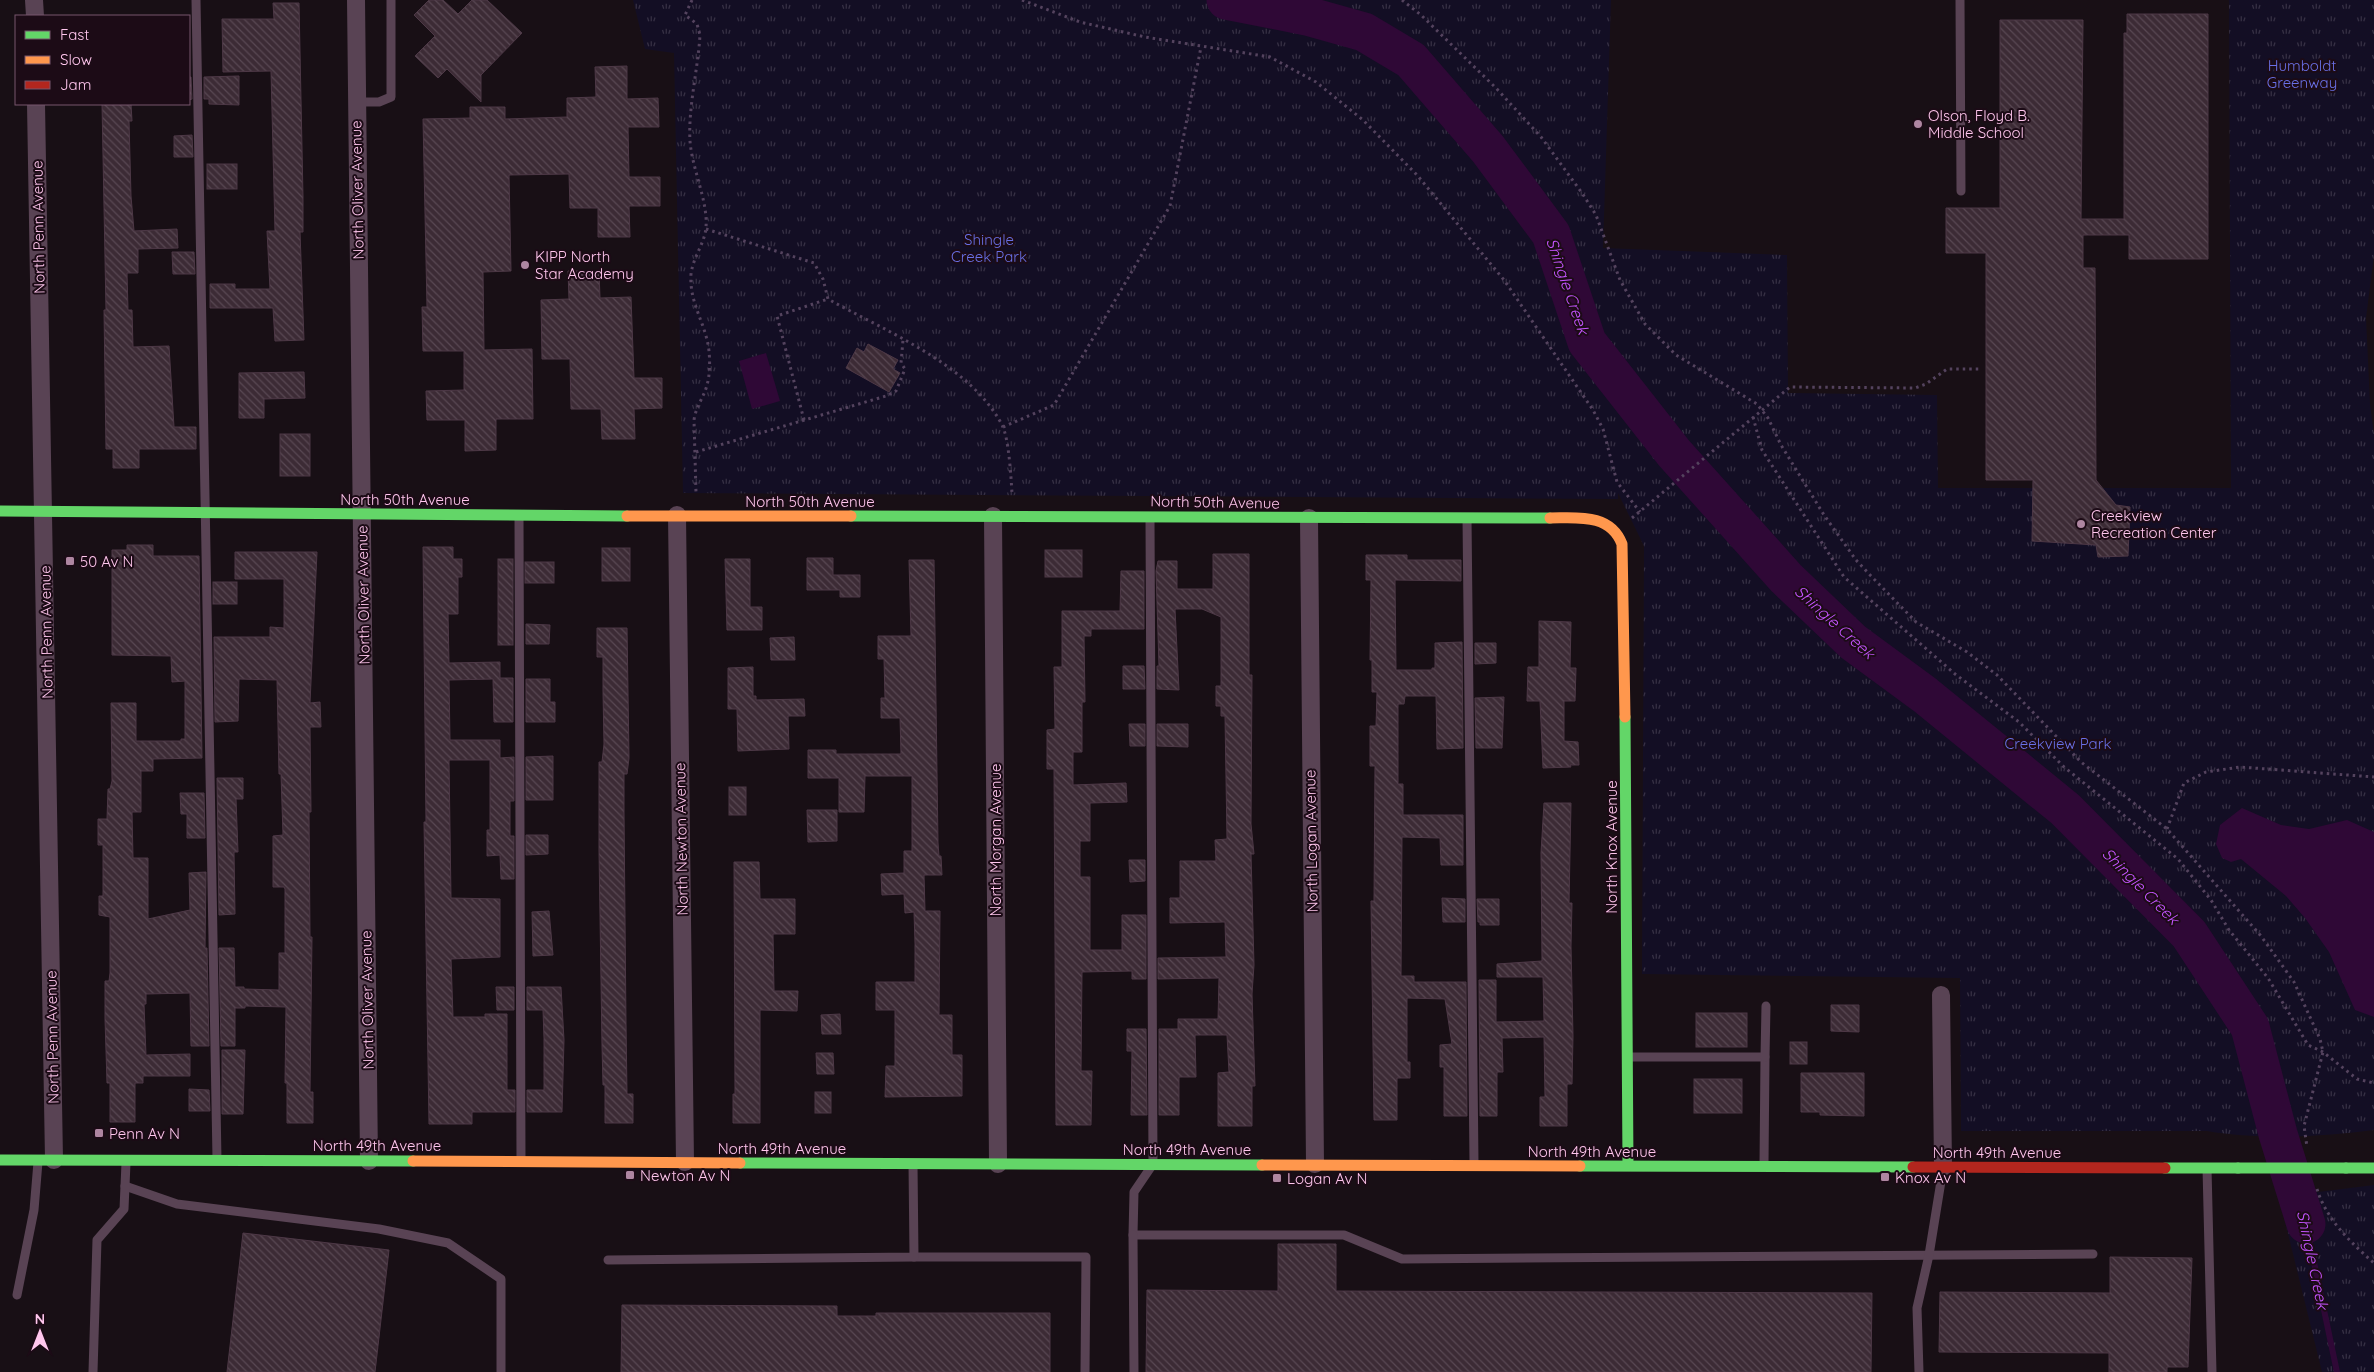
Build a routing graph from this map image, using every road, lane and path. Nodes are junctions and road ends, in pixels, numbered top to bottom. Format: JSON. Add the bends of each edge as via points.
{"nodes":[{"id":1,"x":34,"y":0,"type":"edge"},
{"id":2,"x":196,"y":0,"type":"edge"},
{"id":3,"x":356,"y":0,"type":"edge"},
{"id":4,"x":392,"y":0,"type":"edge"},
{"id":5,"x":692,"y":0,"type":"edge"},
{"id":6,"x":1022,"y":0,"type":"edge"},
{"id":7,"x":1402,"y":0,"type":"edge"},
{"id":8,"x":1960,"y":0,"type":"edge"},
{"id":9,"x":35,"y":15,"type":"edge"},
{"id":10,"x":1201,"y":47,"type":"junction"},
{"id":11,"x":356,"y":102,"type":"junction"},
{"id":12,"x":36,"y":105,"type":"edge"},
{"id":13,"x":1961,"y":191,"type":"dead end"},
{"id":14,"x":706,"y":229,"type":"junction"},
{"id":15,"x":828,"y":299,"type":"junction"},
{"id":16,"x":903,"y":340,"type":"junction"},
{"id":17,"x":1979,"y":369,"type":"dead end"},
{"id":18,"x":1762,"y":411,"type":"junction"},
{"id":19,"x":1753,"y":417,"type":"junction"},
{"id":20,"x":804,"y":420,"type":"junction"},
{"id":21,"x":1003,"y":427,"type":"junction"},
{"id":22,"x":696,"y":452,"type":"junction"},
{"id":23,"x":0,"y":511,"type":"edge"},
{"id":24,"x":44,"y":511,"type":"junction"},
{"id":25,"x":205,"y":512,"type":"junction"},
{"id":26,"x":1640,"y":512,"type":"junction"},
{"id":27,"x":362,"y":513,"type":"junction"},
{"id":28,"x":519,"y":515,"type":"junction"},
{"id":29,"x":677,"y":515,"type":"junction"},
{"id":30,"x":697,"y":516,"type":"junction"},
{"id":31,"x":993,"y":516,"type":"junction"},
{"id":32,"x":1013,"y":516,"type":"junction"},
{"id":33,"x":1150,"y":516,"type":"junction"},
{"id":34,"x":1308,"y":518,"type":"junction"},
{"id":35,"x":1467,"y":518,"type":"junction"},
{"id":36,"x":1631,"y":519,"type":"dead end"},
{"id":37,"x":1616,"y":531,"type":"joint"},
{"id":38,"x":2374,"y":776,"type":"edge"},
{"id":39,"x":2167,"y":829,"type":"junction"},
{"id":40,"x":1941,"y":995,"type":"dead end"},
{"id":41,"x":1766,"y":1006,"type":"dead end"},
{"id":42,"x":2323,"y":1052,"type":"junction"},
{"id":43,"x":1627,"y":1057,"type":"junction"},
{"id":44,"x":1765,"y":1057,"type":"junction"},
{"id":45,"x":2374,"y":1084,"type":"edge"},
{"id":46,"x":217,"y":1159,"type":"junction"},
{"id":47,"x":0,"y":1160,"type":"edge"},
{"id":48,"x":47,"y":1160,"type":"junction"},
{"id":49,"x":126,"y":1160,"type":"junction"},
{"id":50,"x":369,"y":1160,"type":"junction"},
{"id":51,"x":521,"y":1160,"type":"junction"},
{"id":52,"x":685,"y":1162,"type":"junction"},
{"id":53,"x":913,"y":1163,"type":"junction"},
{"id":54,"x":998,"y":1164,"type":"junction"},
{"id":55,"x":1152,"y":1164,"type":"junction"},
{"id":56,"x":1314,"y":1164,"type":"junction"},
{"id":57,"x":1474,"y":1166,"type":"junction"},
{"id":58,"x":1628,"y":1166,"type":"junction"},
{"id":59,"x":1764,"y":1166,"type":"junction"},
{"id":60,"x":1943,"y":1166,"type":"junction"},
{"id":61,"x":2207,"y":1168,"type":"junction"},
{"id":62,"x":2374,"y":1168,"type":"edge"},
{"id":63,"x":125,"y":1186,"type":"junction"},
{"id":64,"x":1133,"y":1234,"type":"junction"},
{"id":65,"x":2093,"y":1254,"type":"dead end"},
{"id":66,"x":1929,"y":1255,"type":"junction"},
{"id":67,"x":914,"y":1257,"type":"junction"},
{"id":68,"x":608,"y":1260,"type":"dead end"},
{"id":69,"x":16,"y":1295,"type":"dead end"},
{"id":70,"x":92,"y":1372,"type":"edge"},
{"id":71,"x":502,"y":1372,"type":"edge"},
{"id":72,"x":1085,"y":1372,"type":"edge"},
{"id":73,"x":1134,"y":1372,"type":"edge"},
{"id":74,"x":1920,"y":1372,"type":"edge"},
{"id":75,"x":2212,"y":1372,"type":"edge"}],
"edges":[{"from":1,"to":9,"type":"street"},
{"from":2,"to":25,"type":"lane"},
{"from":3,"to":11,"type":"street","name":"North Oliver Avenue"},
{"from":4,"to":11,"type":"lane","via":[[391,97],[380,102]]},
{"from":5,"to":14,"type":"path","via":[[685,15],[697,24],[700,35],[690,139],[692,164],[706,214]]},
{"from":6,"to":10,"type":"path","via":[[1080,22],[1145,38]]},
{"from":7,"to":18,"type":"path","via":[[1496,88],[1564,167],[1596,215],[1620,280],[1636,311],[1654,335],[1676,355],[1745,396]]},
{"from":8,"to":13,"type":"lane"},
{"from":10,"to":21,"type":"path","via":[[1170,206],[1054,405]]},
{"from":10,"to":26,"type":"path","via":[[1270,57],[1316,82],[1385,141],[1504,280],[1573,378],[1603,429],[1618,482]]},
{"from":11,"to":27,"type":"street","name":"North Oliver Avenue"},
{"from":12,"to":24,"type":"street","name":"North Penn Avenue"},
{"from":14,"to":15,"type":"path","via":[[814,263],[823,279]]},
{"from":14,"to":22,"type":"path","via":[[691,273],[694,307],[709,351],[708,385],[695,414]]},
{"from":15,"to":16,"type":"path"},
{"from":15,"to":20,"type":"path","via":[[777,316]]},
{"from":16,"to":20,"type":"path","via":[[901,363],[905,369],[896,391]]},
{"from":16,"to":21,"type":"path","via":[[959,374],[983,396]]},
{"from":17,"to":18,"type":"path","via":[[1947,369],[1926,384],[1914,388],[1790,387]]},
{"from":18,"to":19,"type":"path"},
{"from":18,"to":39,"type":"path","via":[[1824,515],[1856,560],[1904,612],[1997,675],[2081,762]]},
{"from":19,"to":26,"type":"path"},
{"from":19,"to":42,"type":"path","via":[[1762,450],[1844,577],[1955,674],[2019,722],[2064,767],[2178,859],[2268,978],[2308,1045]]},
{"from":20,"to":22,"type":"path"},
{"from":21,"to":32,"type":"path"},
{"from":22,"to":30,"type":"path"},
{"from":23,"to":24,"type":"street","name":"North 50th Avenue"},
{"from":24,"to":25,"type":"street","name":"North 50th Avenue"},
{"from":24,"to":48,"type":"street","name":"North Penn Avenue"},
{"from":25,"to":27,"type":"street","name":"North 50th Avenue"},
{"from":25,"to":46,"type":"lane"},
{"from":26,"to":36,"type":"path"},
{"from":27,"to":28,"type":"street","name":"North 50th Avenue"},
{"from":27,"to":50,"type":"street","name":"North Oliver Avenue"},
{"from":28,"to":29,"type":"street","name":"North 50th Avenue"},
{"from":28,"to":51,"type":"lane"},
{"from":29,"to":30,"type":"street","name":"North 50th Avenue"},
{"from":29,"to":52,"type":"street","name":"North Newton Avenue"},
{"from":30,"to":31,"type":"street","name":"North 50th Avenue"},
{"from":31,"to":32,"type":"street","name":"North 50th Avenue"},
{"from":31,"to":54,"type":"street","name":"North Morgan Avenue"},
{"from":32,"to":33,"type":"street","name":"North 50th Avenue"},
{"from":33,"to":34,"type":"street","name":"North 50th Avenue"},
{"from":33,"to":55,"type":"lane"},
{"from":34,"to":35,"type":"street","name":"North 50th Avenue"},
{"from":34,"to":56,"type":"street","name":"North Logan Avenue"},
{"from":35,"to":37,"type":"street","name":"North 50th Avenue","via":[[1591,518]]},
{"from":35,"to":57,"type":"lane"},
{"from":37,"to":43,"type":"street","name":"North Knox Avenue","via":[[1624,551]]},
{"from":38,"to":39,"type":"path","via":[[2240,766],[2206,772],[2184,783]]},
{"from":39,"to":42,"type":"path","via":[[2280,961],[2309,1013]]},
{"from":40,"to":60,"type":"street"},
{"from":41,"to":44,"type":"lane"},
{"from":42,"to":45,"type":"path","via":[[2357,1079]]},
{"from":43,"to":44,"type":"lane"},
{"from":43,"to":58,"type":"street","name":"North Knox Avenue"},
{"from":44,"to":59,"type":"lane"},
{"from":46,"to":49,"type":"street","name":"North 49th Avenue"},
{"from":46,"to":50,"type":"street","name":"North 49th Avenue"},
{"from":47,"to":48,"type":"street","name":"North 49th Avenue"},
{"from":48,"to":49,"type":"street","name":"North 49th Avenue"},
{"from":48,"to":69,"type":"lane"},
{"from":49,"to":63,"type":"lane"},
{"from":50,"to":51,"type":"street","name":"North 49th Avenue"},
{"from":51,"to":52,"type":"street","name":"North 49th Avenue"},
{"from":52,"to":53,"type":"street","name":"North 49th Avenue"},
{"from":53,"to":54,"type":"street","name":"North 49th Avenue"},
{"from":53,"to":67,"type":"lane"},
{"from":54,"to":55,"type":"street","name":"North 49th Avenue"},
{"from":55,"to":56,"type":"street","name":"North 49th Avenue"},
{"from":55,"to":64,"type":"lane","via":[[1134,1192]]},
{"from":56,"to":57,"type":"street","name":"North 49th Avenue"},
{"from":57,"to":58,"type":"street","name":"North 49th Avenue"},
{"from":58,"to":59,"type":"street","name":"North 49th Avenue"},
{"from":59,"to":60,"type":"street","name":"North 49th Avenue"},
{"from":60,"to":61,"type":"street","name":"North 49th Avenue"},
{"from":60,"to":66,"type":"lane"},
{"from":61,"to":62,"type":"street","name":"North 49th Avenue","bridge":true},
{"from":61,"to":75,"type":"lane"},
{"from":63,"to":70,"type":"lane","via":[[124,1209],[97,1240]]},
{"from":63,"to":71,"type":"lane","via":[[177,1204],[380,1228],[448,1243],[501,1279]]},
{"from":64,"to":66,"type":"lane","via":[[1344,1235],[1402,1259]]},
{"from":64,"to":73,"type":"lane"},
{"from":65,"to":66,"type":"lane"},
{"from":66,"to":74,"type":"lane","via":[[1917,1308]]},
{"from":67,"to":68,"type":"lane"},
{"from":67,"to":72,"type":"lane","via":[[1086,1257]]}]}
